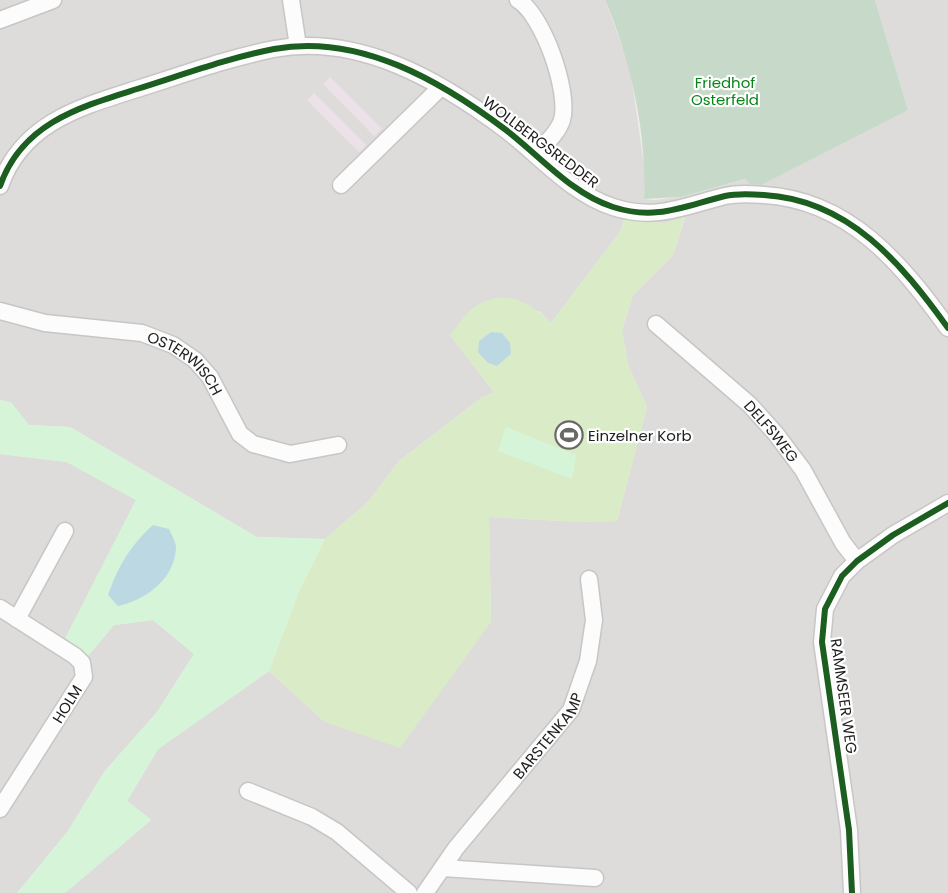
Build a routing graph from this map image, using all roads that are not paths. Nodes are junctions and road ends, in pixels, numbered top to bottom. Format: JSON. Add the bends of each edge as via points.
{"nodes":[{"id":1,"x":53,"y":0,"type":"edge"},
{"id":2,"x":291,"y":0,"type":"edge"},
{"id":3,"x":518,"y":0,"type":"edge"},
{"id":4,"x":2,"y":15,"type":"edge"},
{"id":5,"x":298,"y":46,"type":"junction"},
{"id":6,"x":441,"y":87,"type":"junction"},
{"id":7,"x":536,"y":154,"type":"junction"},
{"id":8,"x":341,"y":185,"type":"dead end"},
{"id":9,"x":0,"y":186,"type":"edge"},
{"id":10,"x":0,"y":311,"type":"edge"},
{"id":11,"x":656,"y":324,"type":"dead end"},
{"id":12,"x":948,"y":328,"type":"edge"},
{"id":13,"x":338,"y":445,"type":"dead end"},
{"id":14,"x":948,"y":503,"type":"edge"},
{"id":15,"x":65,"y":531,"type":"dead end"},
{"id":16,"x":857,"y":561,"type":"junction"},
{"id":17,"x":589,"y":579,"type":"dead end"},
{"id":18,"x":0,"y":608,"type":"edge"},
{"id":19,"x":16,"y":619,"type":"junction"},
{"id":20,"x":248,"y":791,"type":"dead end"},
{"id":21,"x":0,"y":809,"type":"edge"},
{"id":22,"x":443,"y":868,"type":"junction"},
{"id":23,"x":596,"y":878,"type":"dead end"},
{"id":24,"x":409,"y":893,"type":"edge"},
{"id":25,"x":426,"y":893,"type":"edge"},
{"id":26,"x":852,"y":893,"type":"edge"}],
"edges":[{"from":1,"to":4,"type":"street"},
{"from":2,"to":5,"type":"street"},
{"from":3,"to":7,"type":"street","via":[[532,13],[555,63],[563,109],[558,129]]},
{"from":5,"to":6,"type":"street","name":"WOLLBERGSREDDER","via":[[334,47],[362,53]]},
{"from":5,"to":9,"type":"street","name":"WOLLBERGSREDDER","via":[[250,55],[110,98],[58,118],[40,129],[27,143]]},
{"from":6,"to":7,"type":"street","name":"WOLLBERGSREDDER","via":[[487,116]]},
{"from":6,"to":8,"type":"street"},
{"from":7,"to":12,"type":"street","name":"WOLLBERGSREDDER","via":[[572,184],[598,200],[634,212],[659,214],[738,194],[809,202],[837,214],[884,251]]},
{"from":10,"to":13,"type":"street","name":"OSTERWISCH","via":[[44,323],[142,333],[165,342],[195,360],[210,377],[240,434],[253,444],[290,454]]},
{"from":11,"to":16,"type":"street","name":"DELFSWEG","via":[[750,404],[776,434],[803,470],[843,543]]},
{"from":14,"to":16,"type":"street","name":"RAMMSEER WEG","via":[[892,535]]},
{"from":15,"to":19,"type":"street"},
{"from":16,"to":26,"type":"street","name":"RAMMSEER WEG","via":[[834,588],[825,609],[822,629],[850,830]]},
{"from":17,"to":22,"type":"street","name":"BARSTENKAMP","via":[[593,628],[588,661],[571,710]]},
{"from":18,"to":19,"type":"street","name":"HOLM"},
{"from":19,"to":21,"type":"street","name":"HOLM","via":[[76,656],[82,663],[84,677]]},
{"from":20,"to":24,"type":"street","via":[[312,816]]},
{"from":22,"to":23,"type":"street"},
{"from":22,"to":25,"type":"street","name":"BARSTENKAMP"}]}
